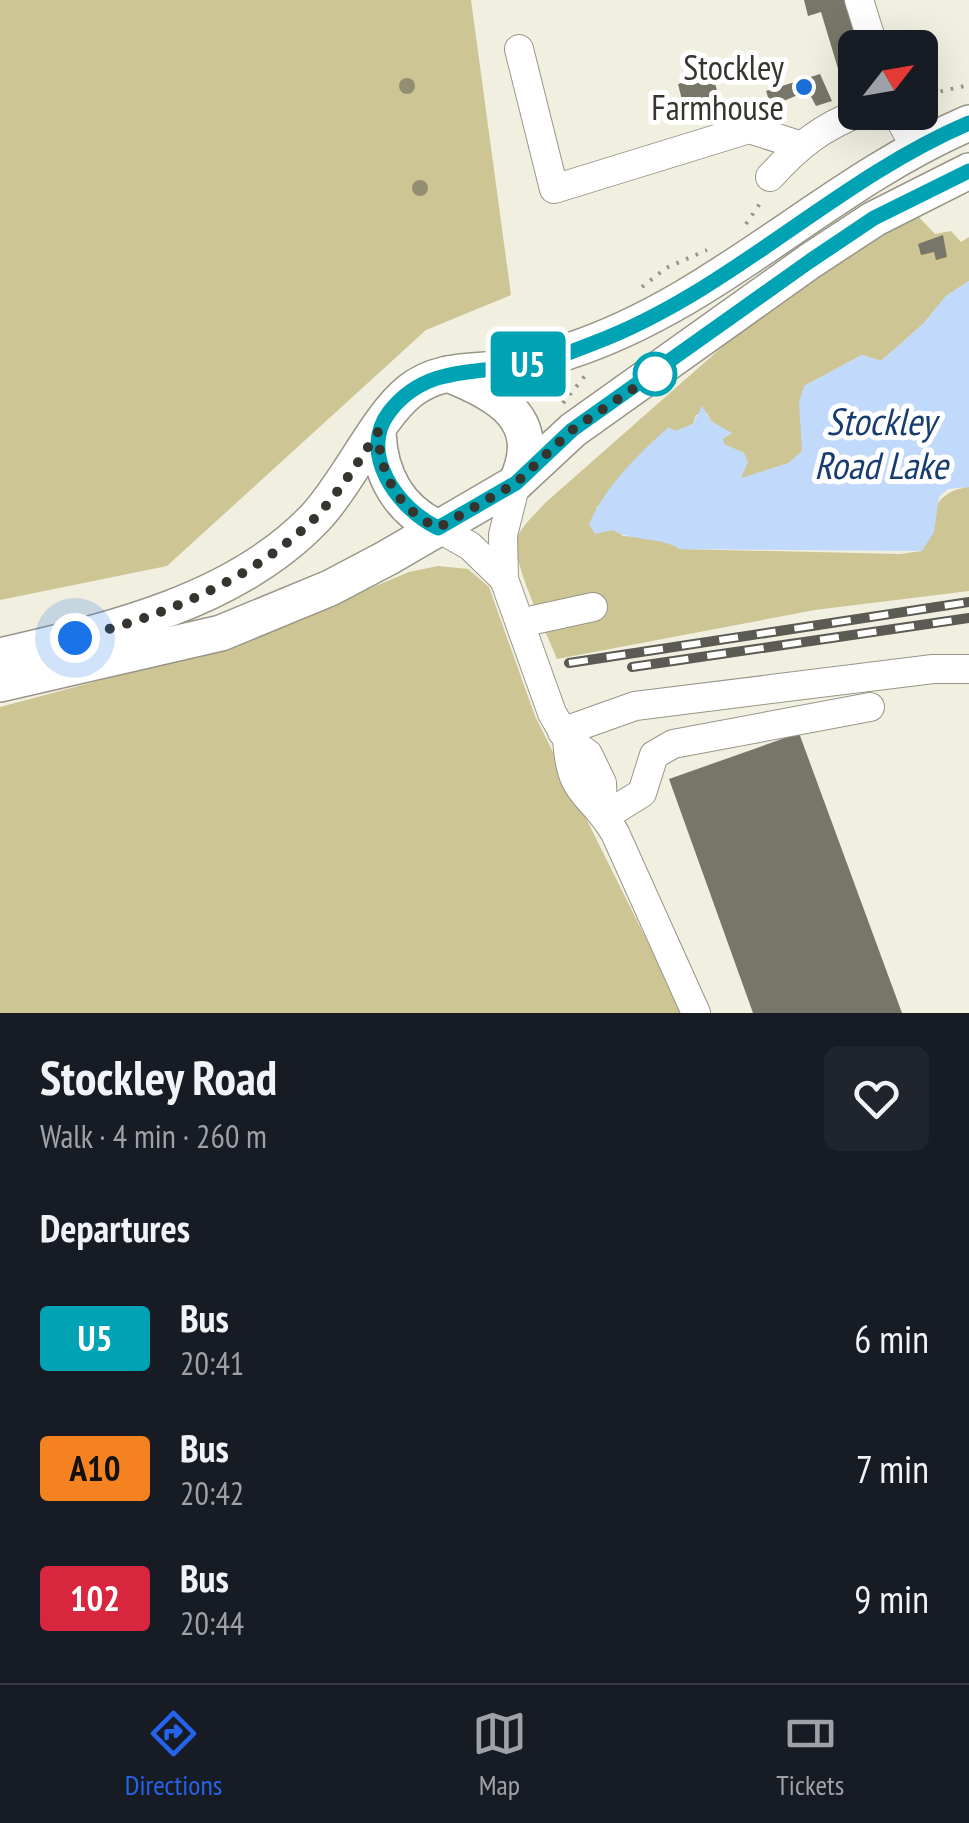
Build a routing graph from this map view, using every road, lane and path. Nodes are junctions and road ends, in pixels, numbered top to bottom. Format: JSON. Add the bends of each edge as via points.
{"nodes":[{"id":1,"x":860,"y":0,"type":"edge"},
{"id":2,"x":869,"y":30,"type":"edge"},
{"id":3,"x":519,"y":49,"type":"dead end"},
{"id":4,"x":969,"y":86,"type":"edge"},
{"id":5,"x":938,"y":92,"type":"edge"},
{"id":6,"x":838,"y":121,"type":"edge"},
{"id":7,"x":969,"y":123,"type":"edge"},
{"id":8,"x":906,"y":130,"type":"edge"},
{"id":9,"x":799,"y":144,"type":"junction"},
{"id":10,"x":917,"y":151,"type":"junction"},
{"id":11,"x":968,"y":176,"type":"edge"},
{"id":12,"x":770,"y":177,"type":"joint"},
{"id":13,"x":744,"y":227,"type":"dead end"},
{"id":14,"x":721,"y":245,"type":"dead end"},
{"id":15,"x":639,"y":289,"type":"dead end"},
{"id":16,"x":448,"y":374,"type":"junction"},
{"id":17,"x":378,"y":432,"type":"junction"},
{"id":18,"x":516,"y":483,"type":"junction"},
{"id":19,"x":438,"y":528,"type":"junction"},
{"id":20,"x":504,"y":579,"type":"junction"},
{"id":21,"x":593,"y":607,"type":"dead end"},
{"id":22,"x":520,"y":623,"type":"junction"},
{"id":23,"x":0,"y":656,"type":"edge"},
{"id":24,"x":969,"y":669,"type":"edge"},
{"id":25,"x":0,"y":684,"type":"edge"},
{"id":26,"x":870,"y":707,"type":"dead end"},
{"id":27,"x":564,"y":736,"type":"junction"},
{"id":28,"x":604,"y":814,"type":"junction"},
{"id":29,"x":696,"y":1013,"type":"edge"}],
"edges":[{"from":1,"to":2,"type":"street"},
{"from":3,"to":9,"type":"street","via":[[554,188],[748,129]]},
{"from":4,"to":5,"type":"path"},
{"from":6,"to":9,"type":"street"},
{"from":7,"to":10,"type":"main road"},
{"from":8,"to":10,"type":"street"},
{"from":9,"to":12,"type":"street"},
{"from":10,"to":16,"type":"main road","via":[[650,318],[516,367]]},
{"from":11,"to":18,"type":"main road","via":[[874,218],[810,261],[572,430]]},
{"from":12,"to":13,"type":"path","via":[[770,188]]},
{"from":14,"to":15,"type":"path","via":[[666,268]]},
{"from":16,"to":17,"type":"main road","via":[[411,390]]},
{"from":16,"to":18,"type":"main road","via":[[499,397],[514,413],[524,444]]},
{"from":17,"to":19,"type":"main road","via":[[390,484],[402,502]]},
{"from":17,"to":23,"type":"main road","via":[[312,520],[232,577],[172,608]]},
{"from":18,"to":19,"type":"main road"},
{"from":18,"to":20,"type":"street","via":[[502,535]]},
{"from":19,"to":20,"type":"street","via":[[470,546]]},
{"from":19,"to":25,"type":"main road","via":[[330,588],[221,633]]},
{"from":20,"to":22,"type":"street"},
{"from":21,"to":22,"type":"street"},
{"from":22,"to":27,"type":"street"},
{"from":24,"to":27,"type":"street","via":[[635,706]]},
{"from":26,"to":28,"type":"street","via":[[674,744],[654,755],[642,793]]},
{"from":27,"to":28,"type":"street","via":[[588,754],[602,783]]},
{"from":28,"to":29,"type":"street"}]}
